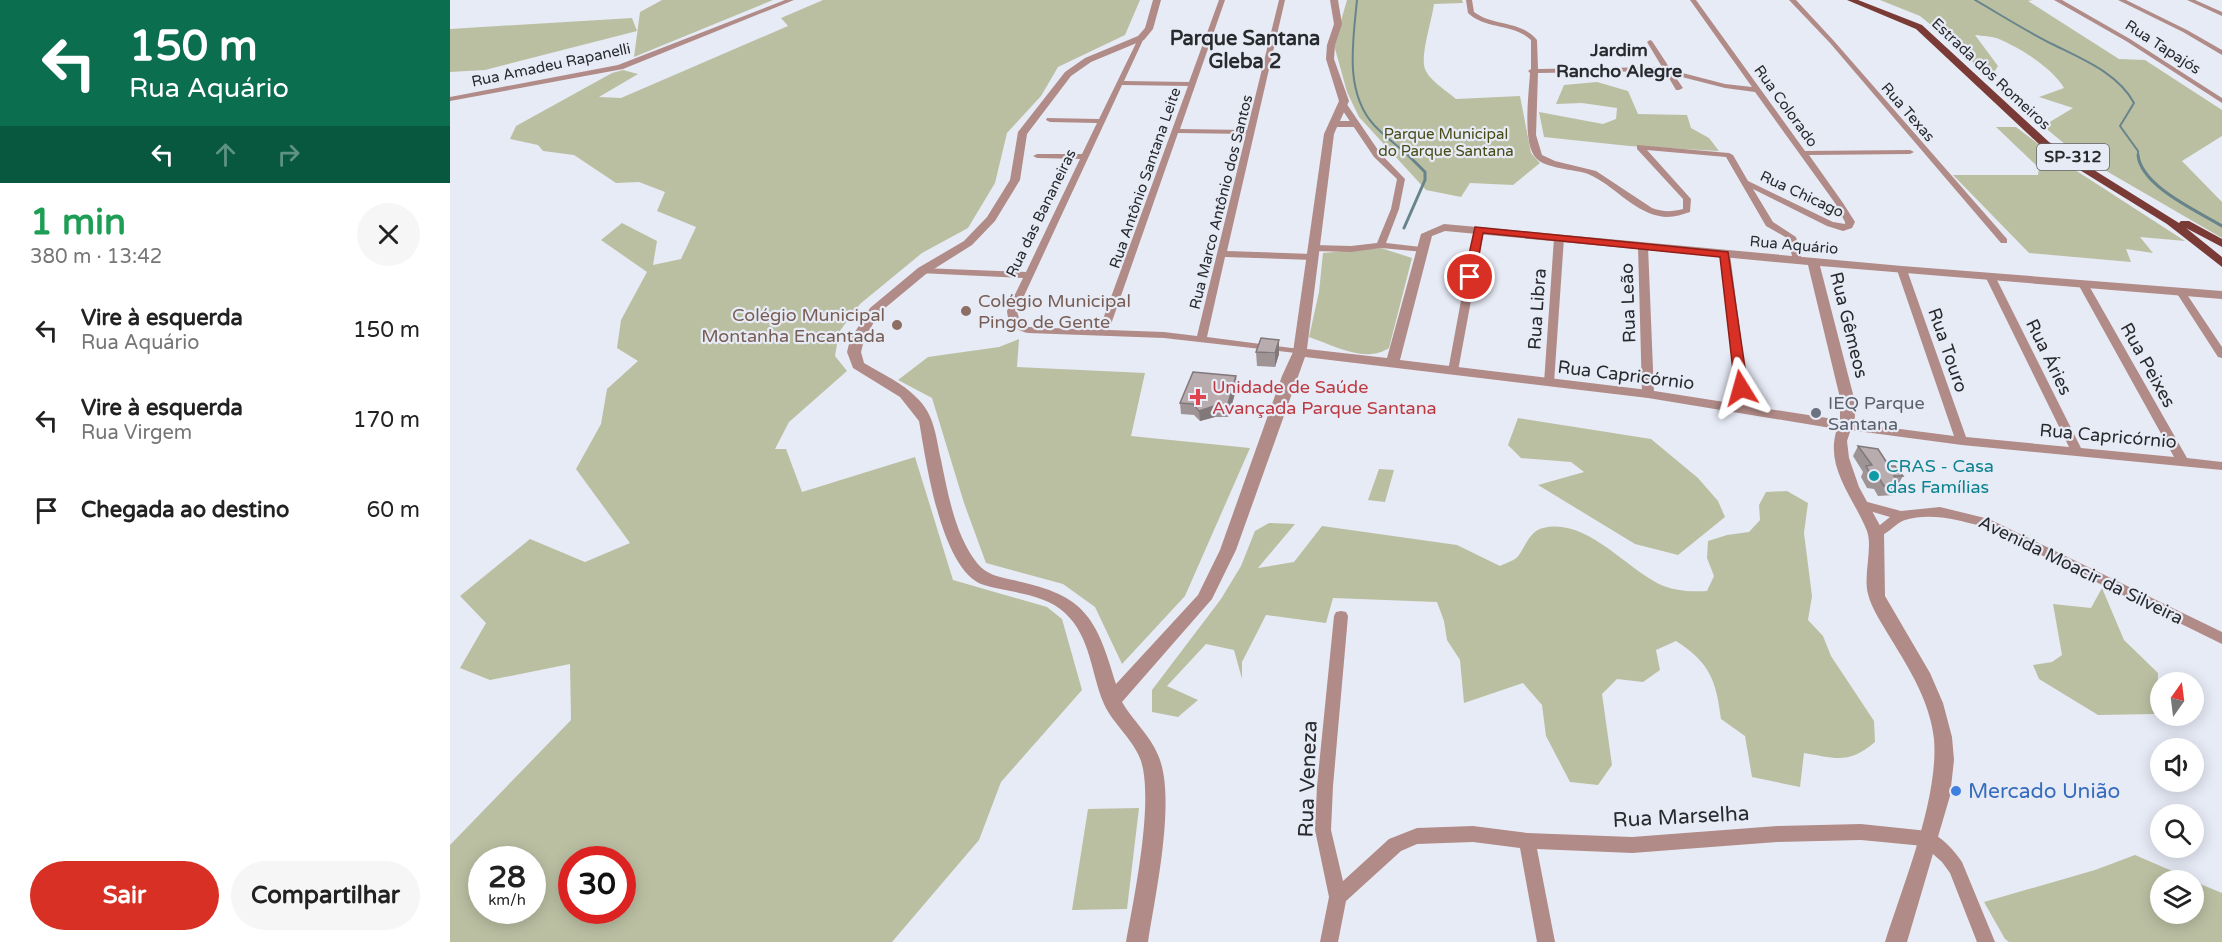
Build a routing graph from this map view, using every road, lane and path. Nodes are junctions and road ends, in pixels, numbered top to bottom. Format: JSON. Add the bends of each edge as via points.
{"nodes":[{"id":1,"x":790,"y":0,"type":"edge"},
{"id":2,"x":1156,"y":0,"type":"edge"},
{"id":3,"x":1222,"y":0,"type":"edge"},
{"id":4,"x":1282,"y":0,"type":"edge"},
{"id":5,"x":1334,"y":0,"type":"edge"},
{"id":6,"x":1469,"y":0,"type":"edge"},
{"id":7,"x":1693,"y":0,"type":"edge"},
{"id":8,"x":1792,"y":0,"type":"edge"},
{"id":9,"x":1851,"y":0,"type":"edge"},
{"id":10,"x":1863,"y":0,"type":"edge"},
{"id":11,"x":2056,"y":0,"type":"edge"},
{"id":12,"x":2121,"y":0,"type":"edge"},
{"id":13,"x":2190,"y":0,"type":"edge"},
{"id":14,"x":2222,"y":14,"type":"edge"},
{"id":15,"x":1141,"y":38,"type":"junction"},
{"id":16,"x":1650,"y":42,"type":"dead end"},
{"id":17,"x":2222,"y":53,"type":"edge"},
{"id":18,"x":1532,"y":71,"type":"junction"},
{"id":19,"x":1669,"y":71,"type":"junction"},
{"id":20,"x":1121,"y":83,"type":"junction"},
{"id":21,"x":1192,"y":84,"type":"junction"},
{"id":22,"x":1679,"y":88,"type":"dead end"},
{"id":23,"x":1757,"y":90,"type":"junction"},
{"id":24,"x":450,"y":99,"type":"edge"},
{"id":25,"x":2222,"y":101,"type":"edge"},
{"id":26,"x":1343,"y":105,"type":"junction"},
{"id":27,"x":1050,"y":120,"type":"dead end"},
{"id":28,"x":1102,"y":122,"type":"junction"},
{"id":29,"x":1333,"y":124,"type":"junction"},
{"id":30,"x":1354,"y":124,"type":"junction"},
{"id":31,"x":1176,"y":131,"type":"junction"},
{"id":32,"x":1251,"y":132,"type":"junction"},
{"id":33,"x":1910,"y":152,"type":"dead end"},
{"id":34,"x":1803,"y":153,"type":"junction"},
{"id":35,"x":1037,"y":156,"type":"dead end"},
{"id":36,"x":1086,"y":158,"type":"junction"},
{"id":37,"x":1747,"y":183,"type":"junction"},
{"id":38,"x":1846,"y":228,"type":"joint"},
{"id":39,"x":1479,"y":230,"type":"junction"},
{"id":40,"x":1559,"y":238,"type":"junction"},
{"id":41,"x":2004,"y":241,"type":"dead end"},
{"id":42,"x":2221,"y":244,"type":"edge"},
{"id":43,"x":1382,"y":245,"type":"junction"},
{"id":44,"x":1643,"y":246,"type":"junction"},
{"id":45,"x":1421,"y":250,"type":"junction"},
{"id":46,"x":1313,"y":253,"type":"junction"},
{"id":47,"x":1223,"y":254,"type":"junction"},
{"id":48,"x":1725,"y":254,"type":"junction"},
{"id":49,"x":1797,"y":261,"type":"junction"},
{"id":50,"x":1813,"y":262,"type":"junction"},
{"id":51,"x":2222,"y":263,"type":"edge"},
{"id":52,"x":1902,"y":270,"type":"junction"},
{"id":53,"x":922,"y":271,"type":"junction"},
{"id":54,"x":1030,"y":275,"type":"junction"},
{"id":55,"x":1991,"y":278,"type":"junction"},
{"id":56,"x":2083,"y":284,"type":"junction"},
{"id":57,"x":2181,"y":292,"type":"junction"},
{"id":58,"x":2221,"y":295,"type":"edge"},
{"id":59,"x":1104,"y":331,"type":"junction"},
{"id":60,"x":1201,"y":339,"type":"junction"},
{"id":61,"x":1300,"y":352,"type":"junction"},
{"id":62,"x":2222,"y":355,"type":"edge"},
{"id":63,"x":1392,"y":363,"type":"junction"},
{"id":64,"x":1453,"y":371,"type":"junction"},
{"id":65,"x":1549,"y":383,"type":"junction"},
{"id":66,"x":1648,"y":394,"type":"junction"},
{"id":67,"x":1744,"y":409,"type":"junction"},
{"id":68,"x":1846,"y":426,"type":"junction"},
{"id":69,"x":1962,"y":441,"type":"junction"},
{"id":70,"x":2077,"y":452,"type":"junction"},
{"id":71,"x":2183,"y":462,"type":"junction"},
{"id":72,"x":2222,"y":466,"type":"edge"},
{"id":73,"x":1860,"y":504,"type":"junction"},
{"id":74,"x":1900,"y":516,"type":"junction"},
{"id":75,"x":1876,"y":532,"type":"junction"},
{"id":76,"x":1341,"y":616,"type":"dead end"},
{"id":77,"x":2222,"y":638,"type":"edge"},
{"id":78,"x":1112,"y":701,"type":"junction"},
{"id":79,"x":1928,"y":839,"type":"junction"},
{"id":80,"x":1527,"y":841,"type":"junction"},
{"id":81,"x":1338,"y":897,"type":"junction"},
{"id":82,"x":1137,"y":942,"type":"edge"},
{"id":83,"x":1329,"y":942,"type":"edge"},
{"id":84,"x":1546,"y":942,"type":"edge"},
{"id":85,"x":1896,"y":942,"type":"edge"},
{"id":86,"x":1986,"y":942,"type":"edge"}],
"edges":[{"from":1,"to":24,"type":"street","name":"Rua Amadeu Rapanelli","via":[[620,67]]},
{"from":2,"to":15,"type":"street","name":"Rua das Bananeiras","via":[[1149,29]]},
{"from":3,"to":21,"type":"street","name":"Rua Antônio Santana Leite"},
{"from":4,"to":32,"type":"street","name":"Rua Marco Antônio dos Santos"},
{"from":5,"to":26,"type":"street","via":[[1338,24],[1330,59]]},
{"from":6,"to":18,"type":"street","via":[[1471,13],[1477,18],[1530,35],[1535,51]]},
{"from":7,"to":23,"type":"street","name":"Rua Colorado"},
{"from":8,"to":41,"type":"street","name":"Rua Texas"},
{"from":9,"to":51,"type":"main road","name":"Estrada dos Romeiros","number":"SP-312","via":[[1901,17],[1925,31],[2045,144],[2171,222]]},
{"from":10,"to":42,"type":"main road","name":"Estrada dos Romeiros","number":"SP-312","via":[[1926,26],[2060,149]]},
{"from":11,"to":25,"type":"street","name":"Rua Tapajós","via":[[2128,40]]},
{"from":12,"to":17,"type":"street"},
{"from":13,"to":14,"type":"street"},
{"from":15,"to":20,"type":"street","name":"Rua das Bananeiras"},
{"from":15,"to":53,"type":"street","via":[[1088,60],[1068,74],[1022,134],[1015,180],[985,227],[968,243]]},
{"from":16,"to":19,"type":"street"},
{"from":18,"to":19,"type":"street"},
{"from":18,"to":37,"type":"street","via":[[1536,153],[1544,160],[1594,174],[1651,212],[1676,214],[1687,210],[1688,199],[1640,147],[1726,154]]},
{"from":19,"to":22,"type":"street"},
{"from":19,"to":23,"type":"street"},
{"from":20,"to":21,"type":"street"},
{"from":20,"to":28,"type":"street","name":"Rua das Bananeiras"},
{"from":21,"to":31,"type":"street","name":"Rua Antônio Santana Leite"},
{"from":23,"to":34,"type":"street","name":"Rua Colorado"},
{"from":26,"to":29,"type":"street"},
{"from":26,"to":30,"type":"street"},
{"from":27,"to":28,"type":"street"},
{"from":28,"to":36,"type":"street","name":"Rua das Bananeiras"},
{"from":29,"to":30,"type":"street"},
{"from":29,"to":46,"type":"street"},
{"from":30,"to":43,"type":"street","via":[[1401,179]]},
{"from":31,"to":32,"type":"street"},
{"from":31,"to":59,"type":"street","name":"Rua Antônio Santana Leite"},
{"from":32,"to":47,"type":"street","name":"Rua Marco Antônio dos Santos"},
{"from":33,"to":34,"type":"street"},
{"from":34,"to":38,"type":"street","name":"Rua Colorado","via":[[1848,219],[1850,224]]},
{"from":35,"to":36,"type":"street"},
{"from":36,"to":54,"type":"street","name":"Rua das Bananeiras"},
{"from":37,"to":38,"type":"street","name":"Rua Chicago"},
{"from":37,"to":49,"type":"street","via":[[1769,224],[1791,237]]},
{"from":39,"to":40,"type":"street","name":"Rua Aquário"},
{"from":39,"to":45,"type":"street","name":"Rua Aquário","via":[[1438,227],[1427,234]]},
{"from":39,"to":64,"type":"street"},
{"from":40,"to":44,"type":"street","name":"Rua Aquário"},
{"from":40,"to":65,"type":"street","name":"Rua Libra"},
{"from":43,"to":45,"type":"street"},
{"from":43,"to":46,"type":"street"},
{"from":44,"to":48,"type":"street","name":"Rua Aquário"},
{"from":44,"to":66,"type":"street","name":"Rua Leão"},
{"from":45,"to":63,"type":"street"},
{"from":46,"to":47,"type":"street"},
{"from":46,"to":61,"type":"street"},
{"from":47,"to":60,"type":"street","name":"Rua Marco Antônio dos Santos"},
{"from":48,"to":49,"type":"street","name":"Rua Aquário"},
{"from":48,"to":67,"type":"street"},
{"from":49,"to":50,"type":"street","name":"Rua Aquário"},
{"from":50,"to":52,"type":"street","name":"Rua Aquário"},
{"from":50,"to":68,"type":"street","name":"Rua Gêmeos","via":[[1847,398]]},
{"from":52,"to":55,"type":"street","name":"Rua Aquário"},
{"from":52,"to":69,"type":"street","name":"Rua Touro"},
{"from":53,"to":54,"type":"street"},
{"from":53,"to":78,"type":"street","via":[[874,311],[856,340],[855,361],[910,396],[921,410],[942,500],[967,566],[983,578],[1052,597],[1080,616],[1090,633]]},
{"from":54,"to":59,"type":"street","name":"Rua das Bananeiras","via":[[1012,311],[1018,327],[1033,331]]},
{"from":55,"to":56,"type":"street","name":"Rua Aquário"},
{"from":55,"to":70,"type":"street","name":"Rua Áries"},
{"from":56,"to":57,"type":"street","name":"Rua Aquário"},
{"from":56,"to":71,"type":"street","name":"Rua Peixes"},
{"from":57,"to":58,"type":"street","name":"Rua Aquário"},
{"from":57,"to":62,"type":"street"},
{"from":59,"to":60,"type":"street","name":"Rua das Bananeiras"},
{"from":60,"to":61,"type":"street","name":"Rua das Bananeiras"},
{"from":61,"to":63,"type":"street","name":"Rua das Bananeiras"},
{"from":61,"to":78,"type":"street","via":[[1288,376],[1228,550],[1204,599]]},
{"from":63,"to":64,"type":"street","name":"Rua Capricórnio"},
{"from":64,"to":65,"type":"street","name":"Rua Capricórnio"},
{"from":65,"to":66,"type":"street","name":"Rua Capricórnio"},
{"from":66,"to":67,"type":"street","name":"Rua Capricórnio"},
{"from":67,"to":68,"type":"street","name":"Rua Capricórnio"},
{"from":68,"to":69,"type":"street","name":"Rua Capricórnio"},
{"from":68,"to":73,"type":"street","name":"Rua Gêmeos","via":[[1840,441],[1842,458]]},
{"from":69,"to":70,"type":"street","name":"Rua Capricórnio"},
{"from":70,"to":71,"type":"street","name":"Rua Capricórnio"},
{"from":71,"to":72,"type":"street","name":"Rua Capricórnio"},
{"from":73,"to":74,"type":"street","name":"Avenida Moacir da Silveira"},
{"from":73,"to":75,"type":"street","name":"Rua Gêmeos"},
{"from":74,"to":75,"type":"street","name":"Avenida Moacir da Silveira"},
{"from":74,"to":77,"type":"street","name":"Avenida Moacir da Silveira","via":[[1940,512],[1985,522]]},
{"from":75,"to":79,"type":"street","via":[[1877,596],[1921,673],[1935,703],[1941,729],[1942,779]]},
{"from":76,"to":81,"type":"street","name":"Rua Veneza","via":[[1326,750],[1323,830]]},
{"from":78,"to":82,"type":"street","via":[[1119,717],[1150,758],[1154,775],[1149,863]]},
{"from":79,"to":80,"type":"street","name":"Rua Marselha","via":[[1828,832],[1643,844]]},
{"from":79,"to":85,"type":"street"},
{"from":79,"to":86,"type":"street","via":[[1956,868]]},
{"from":80,"to":81,"type":"street","name":"Rua Marselha","via":[[1473,834],[1417,836],[1395,844]]},
{"from":80,"to":84,"type":"street"},
{"from":81,"to":83,"type":"street","name":"Rua Veneza"}]}
